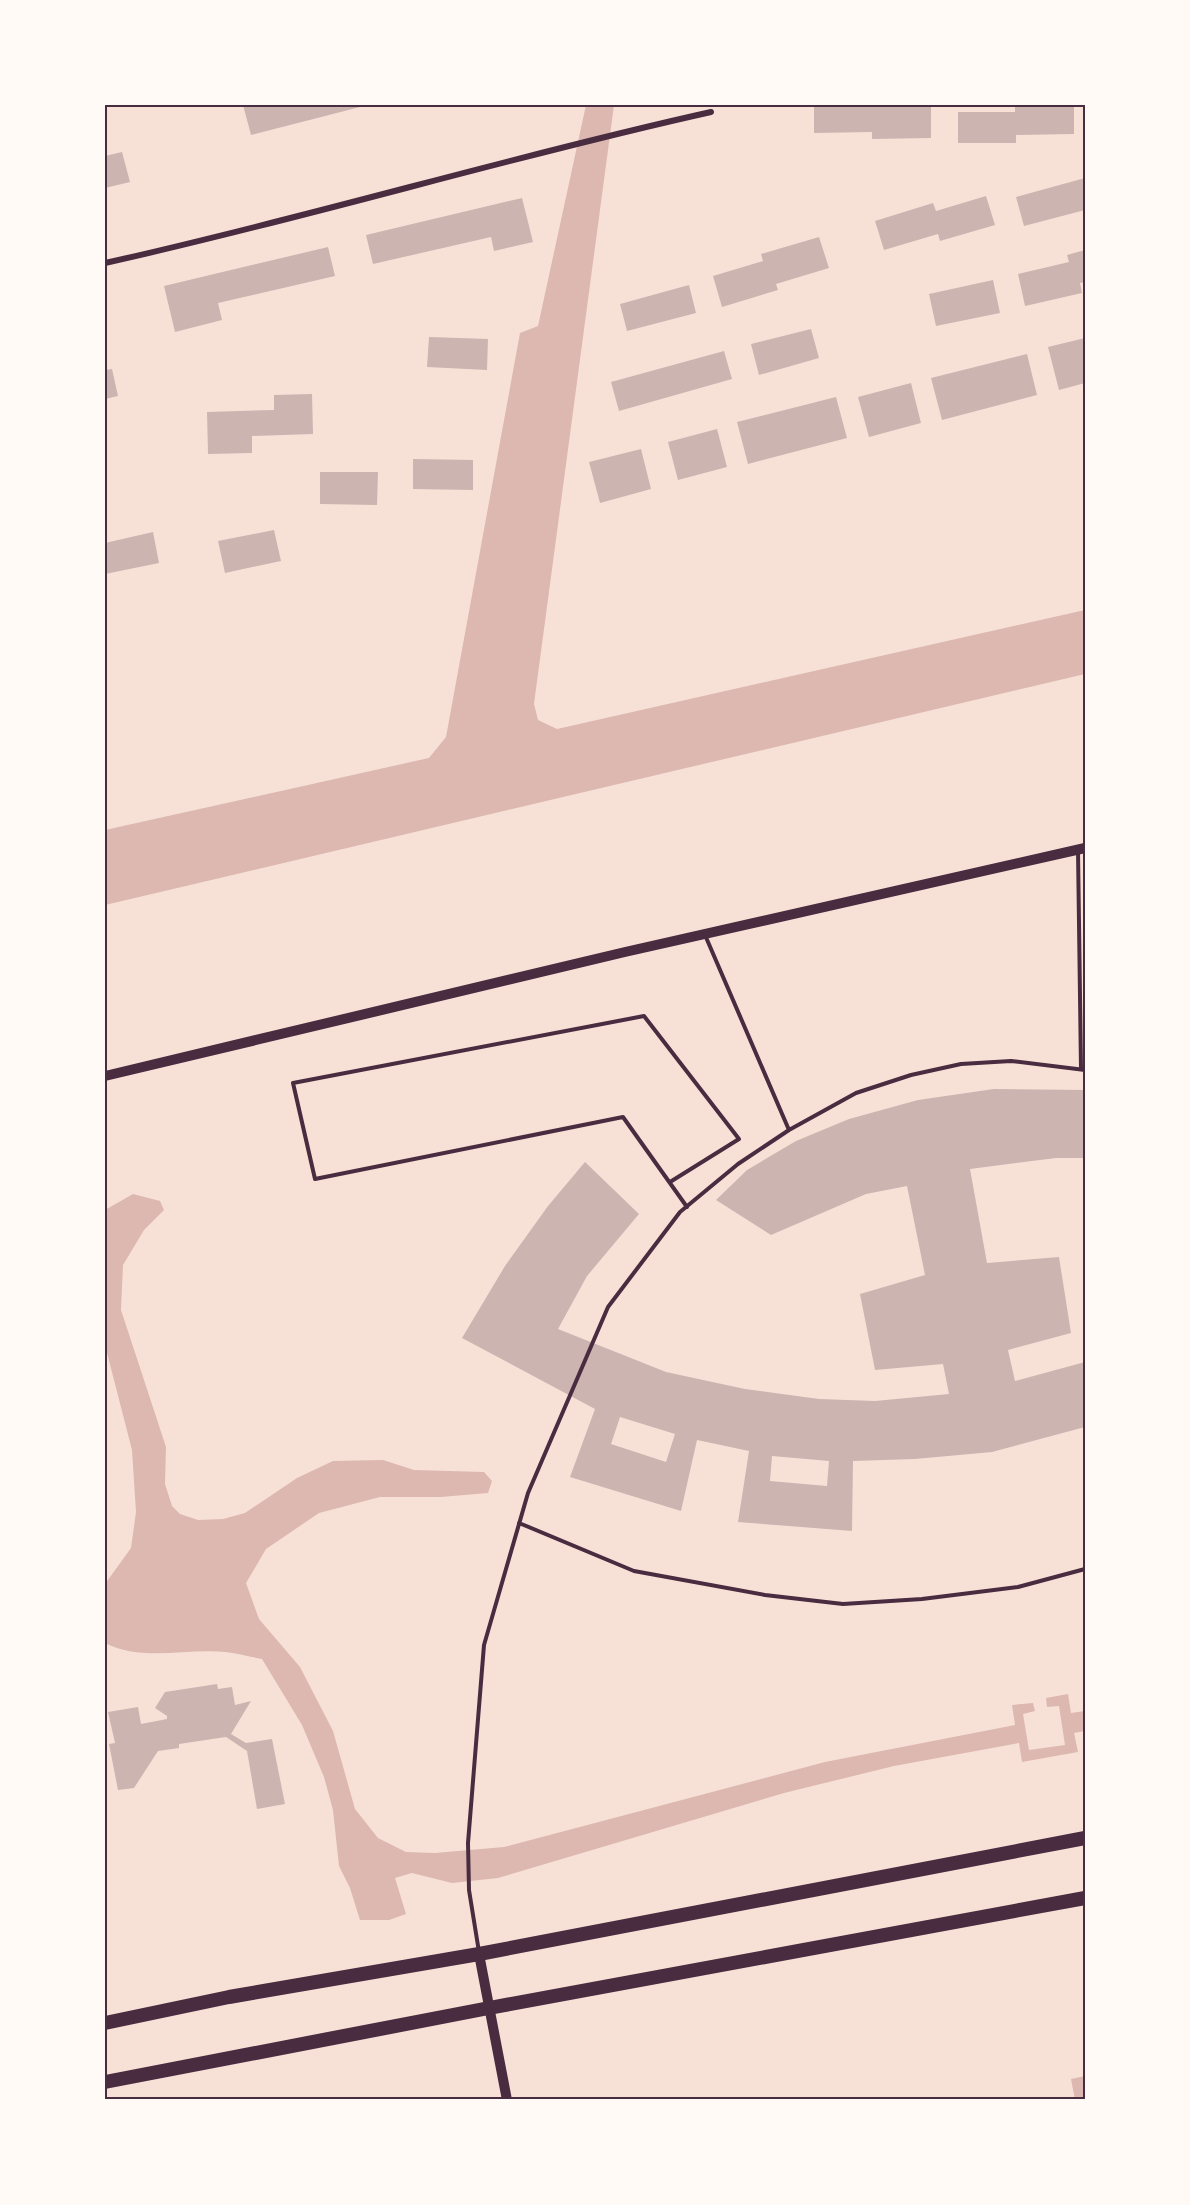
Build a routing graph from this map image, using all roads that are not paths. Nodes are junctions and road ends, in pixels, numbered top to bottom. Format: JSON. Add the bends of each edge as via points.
{"nodes":[{"id":1,"x":711,"y":112,"type":"dead end"},
{"id":2,"x":105,"y":263,"type":"edge"},
{"id":3,"x":1081,"y":848,"type":"edge"},
{"id":4,"x":704,"y":934,"type":"junction"},
{"id":5,"x":1083,"y":1070,"type":"edge"},
{"id":6,"x":105,"y":1076,"type":"edge"},
{"id":7,"x":789,"y":1131,"type":"junction"},
{"id":8,"x":670,"y":1182,"type":"junction"},
{"id":9,"x":687,"y":1207,"type":"junction"},
{"id":10,"x":519,"y":1523,"type":"junction"},
{"id":11,"x":1085,"y":1569,"type":"edge"},
{"id":12,"x":1085,"y":1838,"type":"edge"},
{"id":13,"x":1085,"y":1898,"type":"edge"},
{"id":14,"x":479,"y":1954,"type":"junction"},
{"id":15,"x":489,"y":2008,"type":"junction"},
{"id":16,"x":105,"y":2023,"type":"edge"},
{"id":17,"x":105,"y":2082,"type":"edge"},
{"id":18,"x":507,"y":2100,"type":"edge"}],
"edges":[{"from":1,"to":2,"type":"street","via":[[562,146]]},
{"from":3,"to":4,"type":"street"},
{"from":3,"to":5,"type":"lane"},
{"from":4,"to":6,"type":"street"},
{"from":4,"to":7,"type":"lane"},
{"from":5,"to":7,"type":"lane","via":[[1011,1061],[960,1064],[856,1093]]},
{"from":7,"to":9,"type":"lane","via":[[738,1164]]},
{"from":8,"to":8,"type":"lane","via":[[623,1117],[315,1179],[293,1083],[644,1016],[739,1139]]},
{"from":8,"to":9,"type":"lane"},
{"from":9,"to":10,"type":"lane","via":[[608,1307],[528,1492]]},
{"from":10,"to":11,"type":"lane","via":[[634,1571],[765,1595],[843,1604],[1018,1587]]},
{"from":10,"to":14,"type":"lane","via":[[484,1645],[468,1843],[469,1890]]},
{"from":12,"to":14,"type":"main road"},
{"from":13,"to":15,"type":"main road"},
{"from":14,"to":15,"type":"street"},
{"from":14,"to":16,"type":"main road","via":[[229,1997]]},
{"from":15,"to":17,"type":"main road"},
{"from":15,"to":18,"type":"street"}]}
